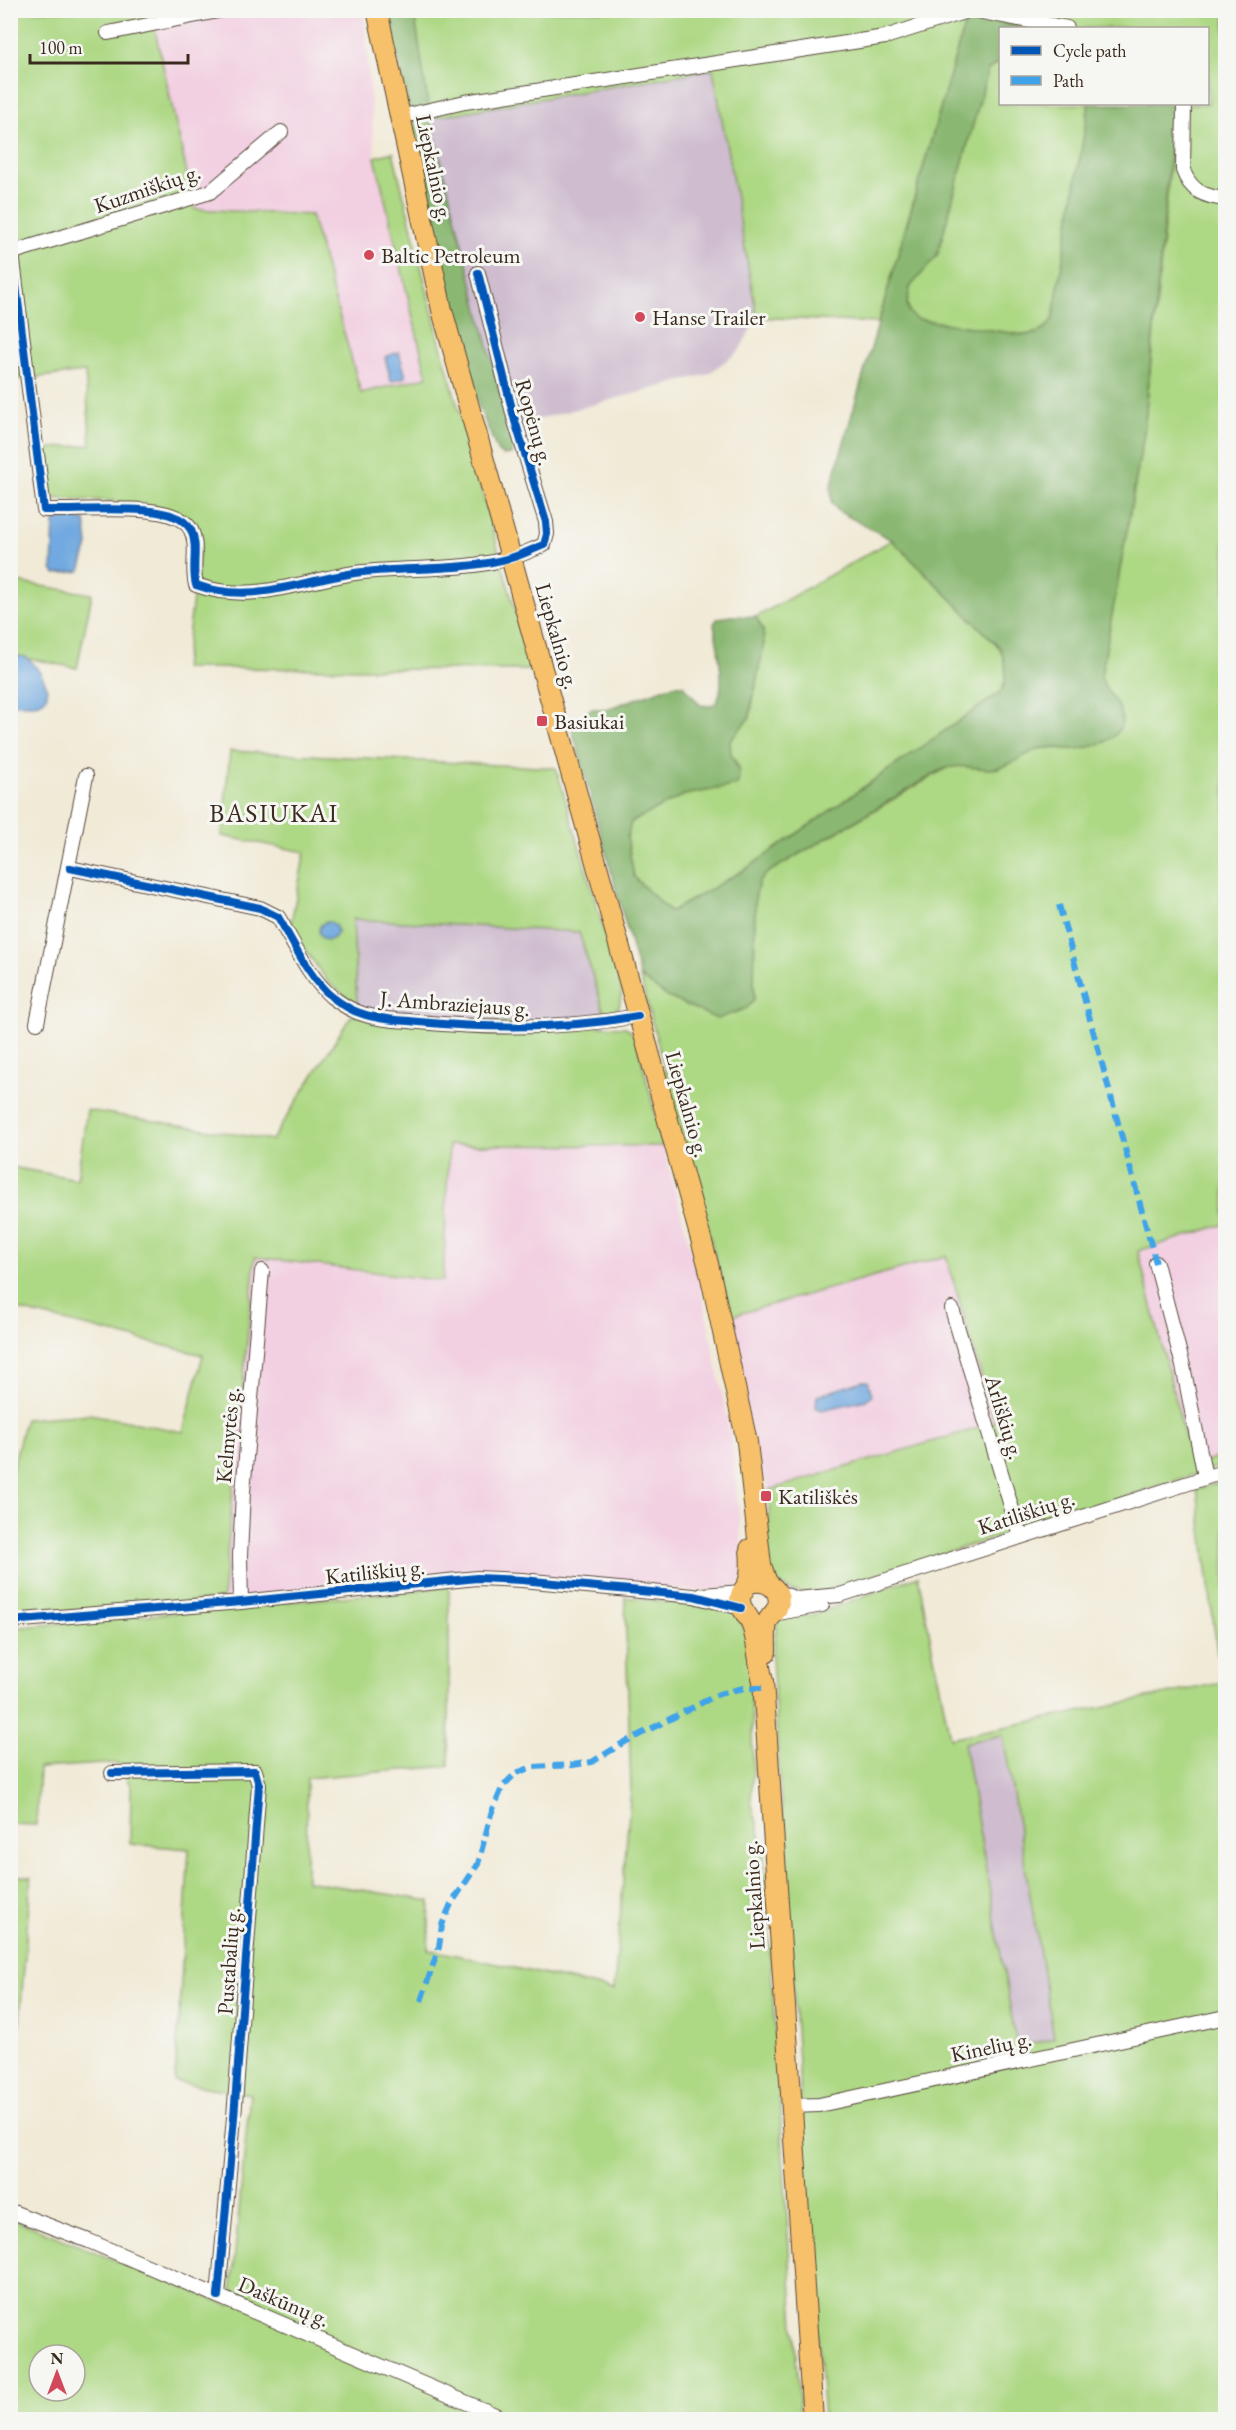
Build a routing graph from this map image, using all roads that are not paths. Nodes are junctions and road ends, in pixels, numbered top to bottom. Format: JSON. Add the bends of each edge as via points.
{"nodes":[{"id":1,"x":223,"y":10,"type":"edge"},
{"id":2,"x":377,"y":10,"type":"edge"},
{"id":3,"x":971,"y":10,"type":"edge"},
{"id":4,"x":1062,"y":27,"type":"edge"},
{"id":5,"x":108,"y":33,"type":"dead end"},
{"id":6,"x":1184,"y":105,"type":"edge"},
{"id":7,"x":399,"y":117,"type":"junction"},
{"id":8,"x":281,"y":132,"type":"dead end"},
{"id":9,"x":1226,"y":199,"type":"edge"},
{"id":10,"x":11,"y":253,"type":"edge"},
{"id":11,"x":478,"y":273,"type":"dead end"},
{"id":12,"x":510,"y":558,"type":"junction"},
{"id":13,"x":86,"y":776,"type":"dead end"},
{"id":14,"x":69,"y":868,"type":"junction"},
{"id":15,"x":638,"y":1016,"type":"junction"},
{"id":16,"x":37,"y":1023,"type":"dead end"},
{"id":17,"x":1156,"y":1263,"type":"dead end"},
{"id":18,"x":262,"y":1271,"type":"dead end"},
{"id":19,"x":952,"y":1309,"type":"dead end"},
{"id":20,"x":739,"y":1411,"type":"junction"},
{"id":21,"x":1226,"y":1471,"type":"edge"},
{"id":22,"x":1205,"y":1477,"type":"junction"},
{"id":23,"x":1020,"y":1536,"type":"junction"},
{"id":24,"x":772,"y":1587,"type":"junction"},
{"id":25,"x":840,"y":1595,"type":"junction"},
{"id":26,"x":745,"y":1601,"type":"junction"},
{"id":27,"x":241,"y":1602,"type":"junction"},
{"id":28,"x":772,"y":1615,"type":"junction"},
{"id":29,"x":10,"y":1621,"type":"edge"},
{"id":30,"x":763,"y":1681,"type":"junction"},
{"id":31,"x":112,"y":1773,"type":"dead end"},
{"id":32,"x":1226,"y":2017,"type":"edge"},
{"id":33,"x":791,"y":2106,"type":"junction"},
{"id":34,"x":10,"y":2211,"type":"edge"},
{"id":35,"x":218,"y":2296,"type":"junction"},
{"id":36,"x":485,"y":2410,"type":"junction"},
{"id":37,"x":471,"y":2420,"type":"edge"},
{"id":38,"x":507,"y":2420,"type":"edge"},
{"id":39,"x":813,"y":2420,"type":"edge"}],
"edges":[{"from":1,"to":5,"type":"street"},
{"from":2,"to":7,"type":"highway","name":"Liepkalnio g."},
{"from":3,"to":4,"type":"street"},
{"from":3,"to":7,"type":"street","via":[[885,37],[465,102]]},
{"from":6,"to":9,"type":"street","via":[[1185,179],[1202,194]]},
{"from":7,"to":12,"type":"highway","name":"Liepkalnio g.","via":[[434,281]]},
{"from":8,"to":10,"type":"street","name":"Kuzmiškių g.","via":[[210,192]]},
{"from":10,"to":12,"type":"street","via":[[44,510],[142,511],[173,516],[190,528],[196,585],[242,593],[293,588],[336,575],[474,565]]},
{"from":11,"to":12,"type":"street","name":"Ropėnų g.","via":[[515,421],[546,522],[544,545]]},
{"from":12,"to":15,"type":"highway","name":"Liepkalnio g."},
{"from":13,"to":14,"type":"street"},
{"from":14,"to":15,"type":"street","name":"J. Ambraziejaus g.","via":[[270,912],[278,917],[318,982],[331,996],[360,1013],[438,1024],[538,1027],[577,1026]]},
{"from":14,"to":16,"type":"street"},
{"from":15,"to":20,"type":"highway","name":"Liepkalnio g.","via":[[708,1264]]},
{"from":17,"to":22,"type":"street","via":[[1184,1366]]},
{"from":18,"to":27,"type":"street","name":"Kelmytės g.","via":[[243,1502]]},
{"from":19,"to":23,"type":"street","name":"Arliškių g."},
{"from":20,"to":24,"type":"highway","name":"Liepkalnio g.","via":[[747,1442],[761,1565]]},
{"from":20,"to":26,"type":"highway","name":"Liepkalnio g.","via":[[736,1431],[751,1558]]},
{"from":21,"to":22,"type":"street","name":"Katiliškių g."},
{"from":22,"to":23,"type":"street","name":"Katiliškių g."},
{"from":23,"to":25,"type":"street","name":"Katiliškių g."},
{"from":24,"to":25,"type":"street","name":"Katiliškių g.","via":[[796,1599]]},
{"from":24,"to":26,"type":"highway","via":[[756,1581]]},
{"from":24,"to":28,"type":"highway","name":"Liepkalnio g.","via":[[779,1600]]},
{"from":25,"to":28,"type":"street","name":"Katiliškių g.","via":[[820,1606]]},
{"from":26,"to":27,"type":"street","name":"Katiliškių g.","via":[[477,1578]]},
{"from":26,"to":28,"type":"highway","via":[[759,1620]]},
{"from":26,"to":30,"type":"highway","name":"Liepkalnio g."},
{"from":27,"to":29,"type":"street","name":"Katiliškių g."},
{"from":28,"to":30,"type":"highway","name":"Liepkalnio g.","via":[[765,1634]]},
{"from":30,"to":33,"type":"highway","name":"Liepkalnio g."},
{"from":31,"to":35,"type":"street","name":"Pustabalių g.","via":[[255,1771],[259,1785]]},
{"from":32,"to":33,"type":"street","name":"Kinelių g.","via":[[819,2105]]},
{"from":33,"to":39,"type":"highway","name":"Liepkalnio g."},
{"from":34,"to":35,"type":"street","name":"Daškūnų g."},
{"from":35,"to":36,"type":"street","name":"Daškūnų g."},
{"from":36,"to":37,"type":"street"},
{"from":36,"to":38,"type":"street","name":"Daškūnų g."}]}
